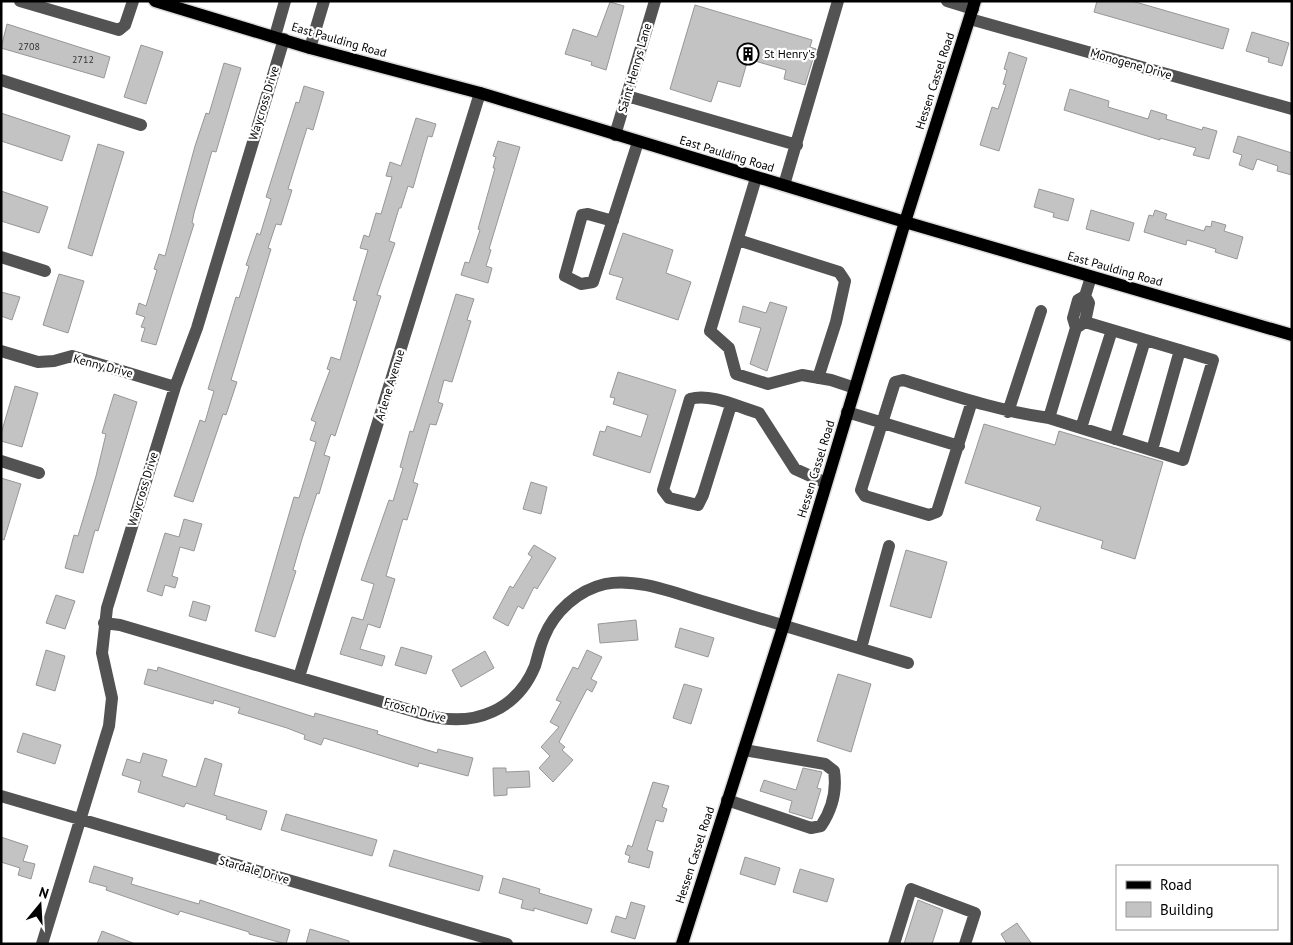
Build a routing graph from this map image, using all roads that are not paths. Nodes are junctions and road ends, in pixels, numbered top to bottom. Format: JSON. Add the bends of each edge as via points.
{"nodes":[{"id":1,"x":20,"y":1,"type":"edge"},
{"id":2,"x":133,"y":1,"type":"edge"},
{"id":3,"x":155,"y":1,"type":"edge"},
{"id":4,"x":284,"y":1,"type":"edge"},
{"id":5,"x":324,"y":1,"type":"edge"},
{"id":6,"x":655,"y":1,"type":"edge"},
{"id":7,"x":838,"y":1,"type":"edge"},
{"id":8,"x":947,"y":1,"type":"edge"},
{"id":9,"x":973,"y":10,"type":"edge"},
{"id":10,"x":279,"y":37,"type":"junction"},
{"id":11,"x":310,"y":48,"type":"junction"},
{"id":12,"x":1,"y":80,"type":"edge"},
{"id":13,"x":480,"y":94,"type":"junction"},
{"id":14,"x":627,"y":96,"type":"junction"},
{"id":15,"x":1292,"y":109,"type":"edge"},
{"id":16,"x":141,"y":125,"type":"dead end"},
{"id":17,"x":616,"y":135,"type":"junction"},
{"id":18,"x":638,"y":142,"type":"junction"},
{"id":19,"x":797,"y":145,"type":"junction"},
{"id":20,"x":756,"y":178,"type":"junction"},
{"id":21,"x":784,"y":186,"type":"junction"},
{"id":22,"x":613,"y":221,"type":"junction"},
{"id":23,"x":905,"y":222,"type":"junction"},
{"id":24,"x":738,"y":240,"type":"junction"},
{"id":25,"x":1,"y":257,"type":"edge"},
{"id":26,"x":45,"y":271,"type":"dead end"},
{"id":27,"x":1092,"y":277,"type":"junction"},
{"id":28,"x":1041,"y":311,"type":"dead end"},
{"id":29,"x":1080,"y":325,"type":"junction"},
{"id":30,"x":1112,"y":330,"type":"junction"},
{"id":31,"x":1292,"y":334,"type":"edge"},
{"id":32,"x":1145,"y":340,"type":"junction"},
{"id":33,"x":1180,"y":350,"type":"junction"},
{"id":34,"x":1,"y":351,"type":"edge"},
{"id":35,"x":818,"y":378,"type":"junction"},
{"id":36,"x":175,"y":387,"type":"junction"},
{"id":37,"x":855,"y":388,"type":"junction"},
{"id":38,"x":972,"y":401,"type":"junction"},
{"id":39,"x":731,"y":405,"type":"junction"},
{"id":40,"x":848,"y":412,"type":"junction"},
{"id":41,"x":1008,"y":412,"type":"junction"},
{"id":42,"x":1049,"y":418,"type":"junction"},
{"id":43,"x":881,"y":422,"type":"junction"},
{"id":44,"x":1081,"y":428,"type":"junction"},
{"id":45,"x":1115,"y":439,"type":"junction"},
{"id":46,"x":959,"y":446,"type":"junction"},
{"id":47,"x":1152,"y":450,"type":"junction"},
{"id":48,"x":1,"y":461,"type":"edge"},
{"id":49,"x":39,"y":473,"type":"dead end"},
{"id":50,"x":826,"y":483,"type":"junction"},
{"id":51,"x":889,"y":546,"type":"dead end"},
{"id":52,"x":104,"y":623,"type":"junction"},
{"id":53,"x":784,"y":624,"type":"junction"},
{"id":54,"x":861,"y":648,"type":"junction"},
{"id":55,"x":908,"y":662,"type":"dead end"},
{"id":56,"x":298,"y":677,"type":"junction"},
{"id":57,"x":744,"y":750,"type":"junction"},
{"id":58,"x":1,"y":796,"type":"edge"},
{"id":59,"x":727,"y":800,"type":"junction"},
{"id":60,"x":80,"y":818,"type":"junction"},
{"id":61,"x":42,"y":944,"type":"edge"},
{"id":62,"x":507,"y":944,"type":"edge"},
{"id":63,"x":682,"y":944,"type":"edge"},
{"id":64,"x":894,"y":944,"type":"edge"},
{"id":65,"x":965,"y":944,"type":"edge"}],
"edges":[{"from":1,"to":2,"type":"street","via":[[119,30],[125,25]]},
{"from":3,"to":10,"type":"main road","name":"East Paulding Road"},
{"from":4,"to":10,"type":"street","name":"Waycross Drive"},
{"from":5,"to":11,"type":"street"},
{"from":6,"to":14,"type":"street","name":"Saint Henrys Lane"},
{"from":7,"to":19,"type":"street"},
{"from":8,"to":9,"type":"street","name":"Monogene Drive"},
{"from":9,"to":15,"type":"street","name":"Monogene Drive"},
{"from":9,"to":23,"type":"main road","name":"Hessen Cassel Road"},
{"from":10,"to":11,"type":"main road","name":"East Paulding Road"},
{"from":10,"to":36,"type":"street","name":"Waycross Drive","via":[[197,328]]},
{"from":11,"to":13,"type":"main road","name":"East Paulding Road"},
{"from":12,"to":16,"type":"street"},
{"from":13,"to":17,"type":"main road","name":"East Paulding Road"},
{"from":13,"to":56,"type":"street","name":"Arlene Avenue"},
{"from":14,"to":17,"type":"street","name":"Saint Henrys Lane"},
{"from":14,"to":19,"type":"street"},
{"from":17,"to":18,"type":"main road","name":"East Paulding Road"},
{"from":18,"to":20,"type":"main road","name":"East Paulding Road"},
{"from":18,"to":22,"type":"street"},
{"from":19,"to":21,"type":"street"},
{"from":20,"to":21,"type":"main road","name":"East Paulding Road"},
{"from":20,"to":24,"type":"street"},
{"from":21,"to":23,"type":"main road","name":"East Paulding Road"},
{"from":22,"to":22,"type":"street","via":[[593,282],[581,284],[565,276],[582,215]]},
{"from":23,"to":27,"type":"main road","name":"East Paulding Road"},
{"from":23,"to":37,"type":"main road","name":"Hessen Cassel Road"},
{"from":24,"to":35,"type":"street","via":[[839,272],[845,281]]},
{"from":24,"to":35,"type":"street","via":[[710,331],[729,348],[736,374],[768,384],[802,375]]},
{"from":25,"to":26,"type":"street"},
{"from":27,"to":29,"type":"street","via":[[1085,296],[1089,303]]},
{"from":27,"to":31,"type":"main road","name":"East Paulding Road"},
{"from":28,"to":41,"type":"street"},
{"from":29,"to":30,"type":"street"},
{"from":29,"to":42,"type":"street"},
{"from":30,"to":32,"type":"street"},
{"from":30,"to":44,"type":"street"},
{"from":32,"to":33,"type":"street"},
{"from":32,"to":45,"type":"street"},
{"from":33,"to":47,"type":"street"},
{"from":33,"to":47,"type":"street","via":[[1213,360],[1184,460]]},
{"from":34,"to":36,"type":"street","name":"Kenny Drive","via":[[46,363],[72,356]]},
{"from":35,"to":37,"type":"street"},
{"from":36,"to":52,"type":"street","name":"Waycross Drive"},
{"from":37,"to":40,"type":"main road","name":"Hessen Cassel Road"},
{"from":38,"to":41,"type":"street"},
{"from":38,"to":43,"type":"street","via":[[903,380],[895,382]]},
{"from":38,"to":46,"type":"street"},
{"from":39,"to":39,"type":"street","via":[[701,396],[690,399],[663,490],[669,498],[698,505]]},
{"from":39,"to":50,"type":"street","via":[[759,414],[795,469]]},
{"from":40,"to":43,"type":"street"},
{"from":40,"to":50,"type":"main road","name":"Hessen Cassel Road"},
{"from":41,"to":42,"type":"street"},
{"from":42,"to":44,"type":"street"},
{"from":43,"to":46,"type":"street"},
{"from":43,"to":46,"type":"street","via":[[861,490],[865,496],[929,515],[937,512]]},
{"from":44,"to":45,"type":"street"},
{"from":45,"to":47,"type":"street"},
{"from":48,"to":49,"type":"street"},
{"from":50,"to":53,"type":"main road","name":"Hessen Cassel Road"},
{"from":51,"to":54,"type":"street"},
{"from":52,"to":56,"type":"street","name":"Frosch Drive"},
{"from":52,"to":60,"type":"street","name":"Waycross Drive","via":[[102,652],[112,698],[111,717]]},
{"from":53,"to":54,"type":"street","name":"Frosch Drive"},
{"from":53,"to":56,"type":"street","name":"Frosch Drive","via":[[644,586],[615,583],[600,586],[573,599],[555,617],[530,675],[517,695],[497,711],[471,719],[437,718]]},
{"from":53,"to":57,"type":"main road","name":"Hessen Cassel Road"},
{"from":54,"to":55,"type":"street","name":"Frosch Drive"},
{"from":57,"to":59,"type":"main road","name":"Hessen Cassel Road"},
{"from":57,"to":59,"type":"street","via":[[825,764],[834,771],[837,787],[829,814],[822,826],[811,828]]},
{"from":58,"to":60,"type":"street","name":"Stardale Drive"},
{"from":59,"to":63,"type":"main road","name":"Hessen Cassel Road"},
{"from":60,"to":61,"type":"street","name":"Waycross Drive"},
{"from":60,"to":62,"type":"street","name":"Stardale Drive"},
{"from":64,"to":65,"type":"street","via":[[911,889],[975,913]]}]}
